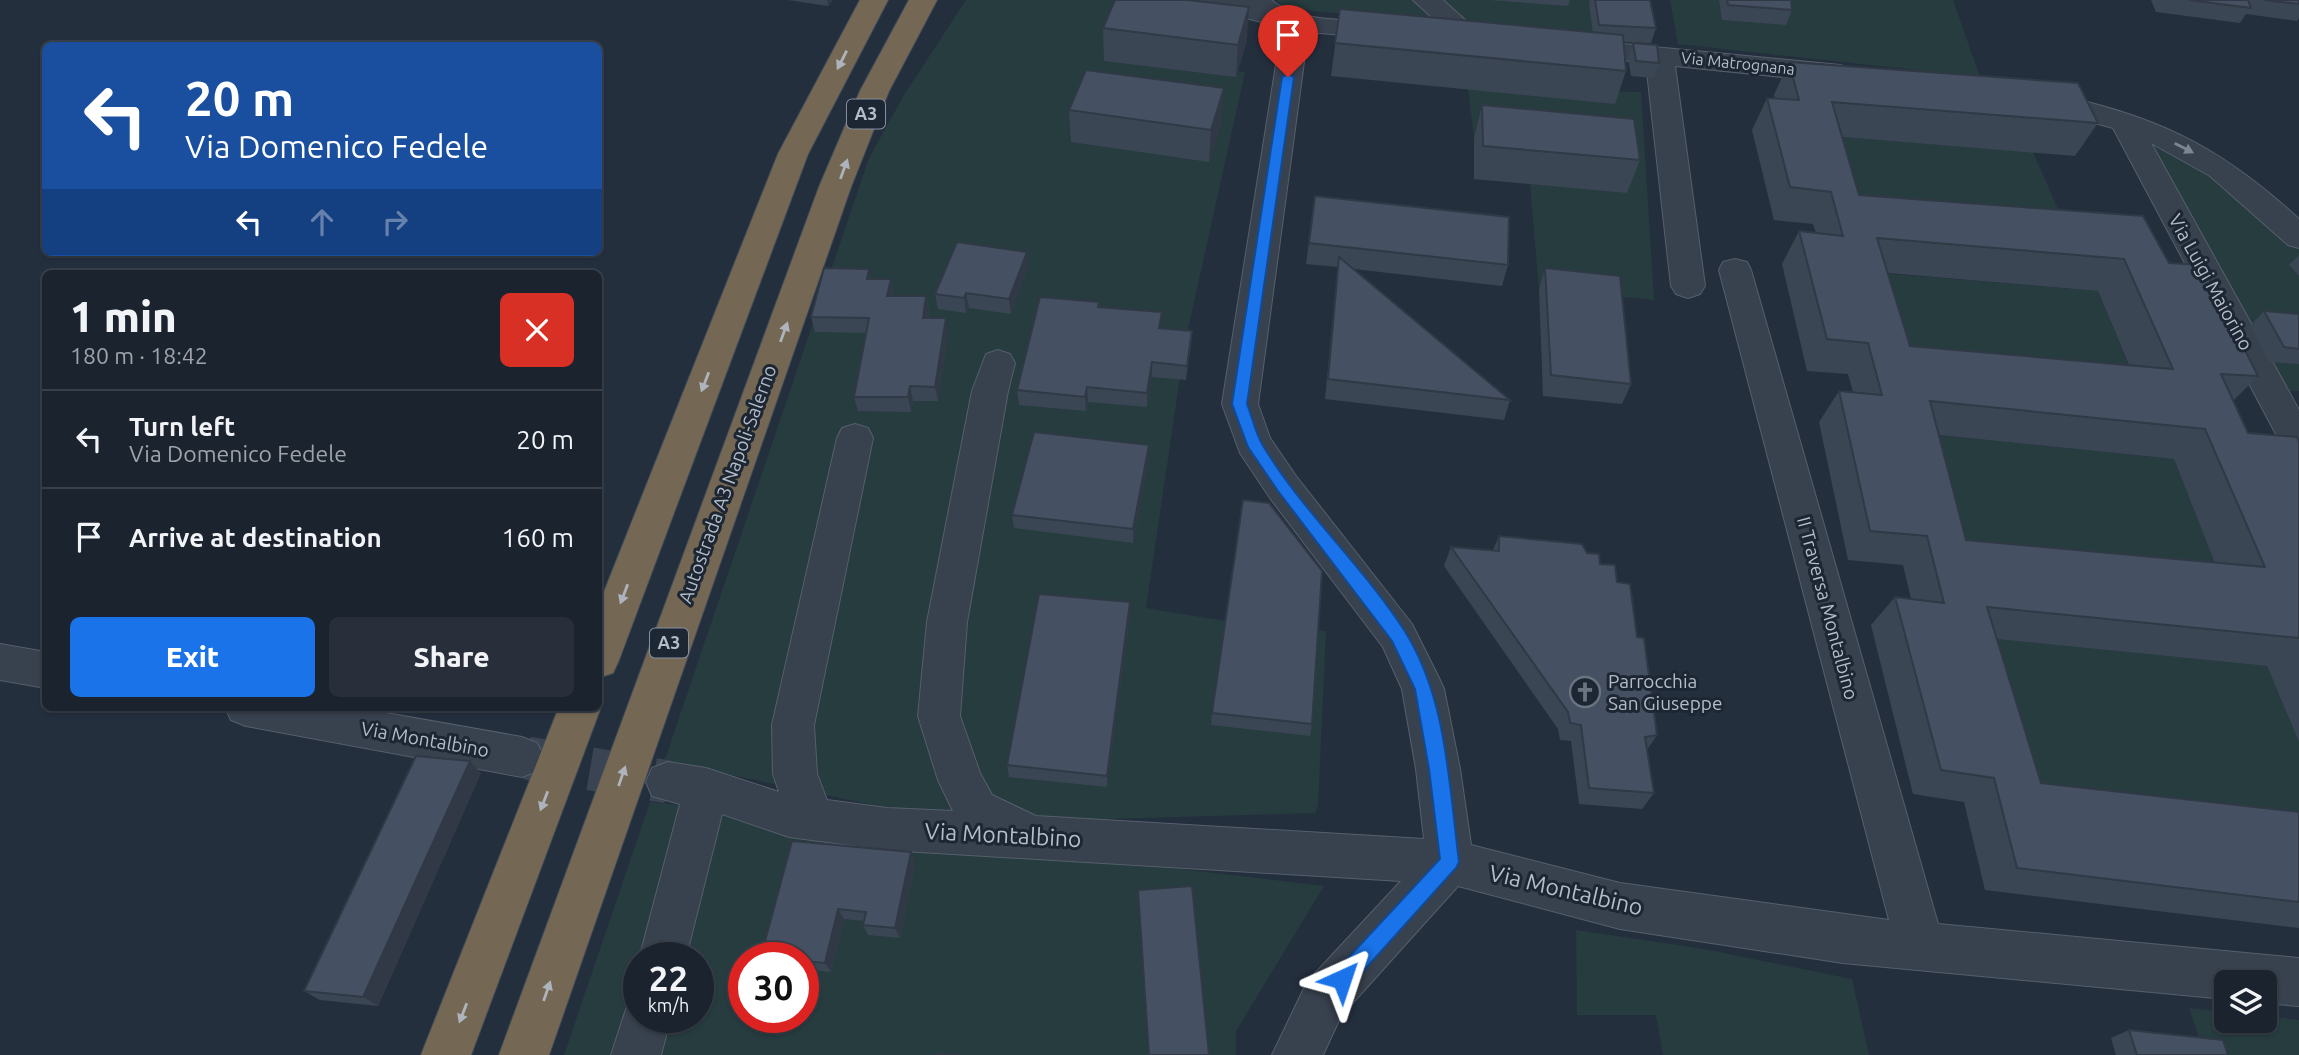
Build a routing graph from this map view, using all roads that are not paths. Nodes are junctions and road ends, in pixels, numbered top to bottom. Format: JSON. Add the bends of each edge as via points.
{"nodes":[{"id":1,"x":874,"y":0,"type":"edge"},
{"id":2,"x":923,"y":0,"type":"edge"},
{"id":3,"x":1205,"y":0,"type":"edge"},
{"id":4,"x":1427,"y":0,"type":"edge"},
{"id":5,"x":1275,"y":13,"type":"edge"},
{"id":6,"x":1548,"y":45,"type":"edge"},
{"id":7,"x":1659,"y":54,"type":"junction"},
{"id":8,"x":1873,"y":78,"type":"edge"},
{"id":9,"x":2019,"y":95,"type":"edge"},
{"id":10,"x":2123,"y":121,"type":"junction"},
{"id":11,"x":2299,"y":237,"type":"edge"},
{"id":12,"x":1735,"y":270,"type":"dead end"},
{"id":13,"x":1688,"y":286,"type":"dead end"},
{"id":14,"x":998,"y":363,"type":"dead end"},
{"id":15,"x":855,"y":438,"type":"dead end"},
{"id":16,"x":2299,"y":443,"type":"edge"},
{"id":17,"x":602,"y":650,"type":"edge"},
{"id":18,"x":0,"y":662,"type":"edge"},
{"id":19,"x":42,"y":669,"type":"edge"},
{"id":20,"x":268,"y":711,"type":"edge"},
{"id":21,"x":578,"y":711,"type":"edge"},
{"id":22,"x":522,"y":757,"type":"tunnel mouth"},
{"id":23,"x":811,"y":818,"type":"junction"},
{"id":24,"x":1031,"y":837,"type":"junction"},
{"id":25,"x":1450,"y":862,"type":"junction"},
{"id":26,"x":664,"y":942,"type":"edge"},
{"id":27,"x":1920,"y":946,"type":"junction"},
{"id":28,"x":2299,"y":982,"type":"edge"},
{"id":29,"x":642,"y":1033,"type":"edge"},
{"id":30,"x":446,"y":1055,"type":"edge"},
{"id":31,"x":524,"y":1055,"type":"edge"},
{"id":32,"x":636,"y":1055,"type":"edge"},
{"id":33,"x":1297,"y":1055,"type":"edge"}],
"edges":[{"from":1,"to":17,"type":"highway","number":"A3","one_way":true,"via":[[793,154]]},
{"from":31,"to":2,"type":"highway","name":"Autostrada A3 Napoli-Salerno","number":"A3","one_way":true,"via":[[677,620],[848,157],[881,79]]},
{"from":3,"to":5,"type":"street"},
{"from":4,"to":5,"type":"street","via":[[1482,39]]},
{"from":5,"to":25,"type":"street","via":[[1240,404],[1253,443],[1398,636],[1423,689]]},
{"from":6,"to":7,"type":"street","name":"Via Matrognana"},
{"from":7,"to":8,"type":"street","name":"Via Matrognana"},
{"from":7,"to":13,"type":"street"},
{"from":9,"to":10,"type":"street"},
{"from":10,"to":11,"type":"street","one_way":true,"via":[[2207,160],[2259,198]]},
{"from":10,"to":16,"type":"street","name":"Via Luigi Maiorino"},
{"from":12,"to":27,"type":"street","name":"II Traversa Montalbino"},
{"from":14,"to":24,"type":"street","via":[[947,622],[939,716],[960,780],[976,810]]},
{"from":15,"to":23,"type":"street","via":[[793,725],[795,774]]},
{"from":18,"to":19,"type":"street"},
{"from":20,"to":22,"type":"street","name":"Via Montalbino"},
{"from":21,"to":30,"type":"highway","one_way":true},
{"from":23,"to":24,"type":"street","name":"Via Montalbino","via":[[887,829]]},
{"from":23,"to":26,"type":"street","name":"Via Montalbino","via":[[789,816],[687,785]]},
{"from":24,"to":25,"type":"street","name":"Via Montalbino"},
{"from":25,"to":27,"type":"street","name":"Via Montalbino","via":[[1620,906]]},
{"from":25,"to":33,"type":"street","via":[[1324,999]]},
{"from":27,"to":28,"type":"street","name":"Via Montalbino"},
{"from":29,"to":32,"type":"street"}]}
